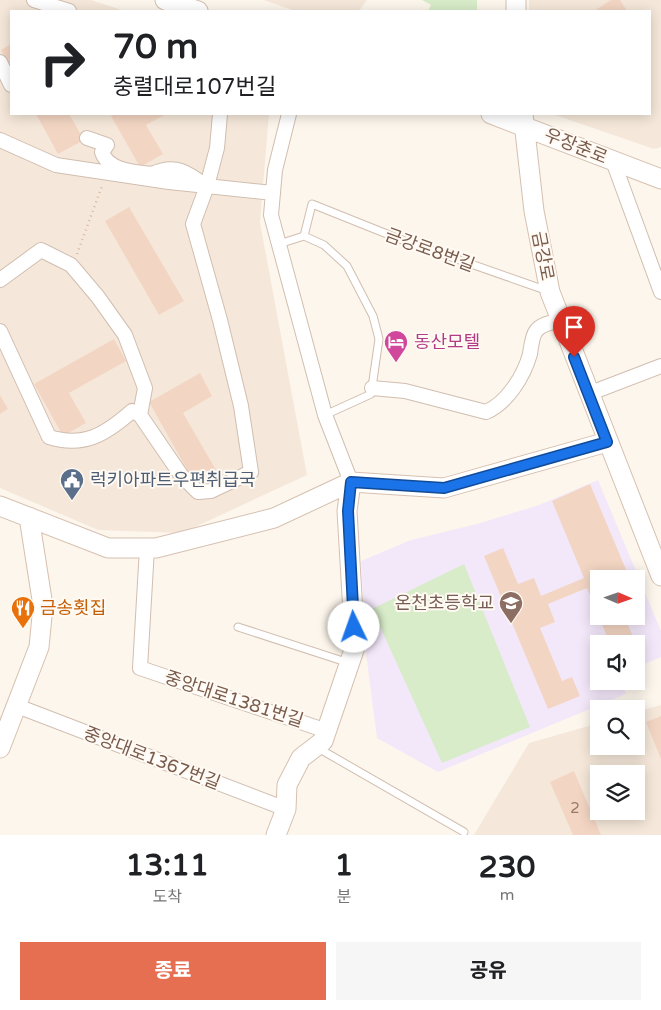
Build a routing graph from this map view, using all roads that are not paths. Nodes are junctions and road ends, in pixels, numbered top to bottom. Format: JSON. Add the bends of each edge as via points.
{"nodes":[{"id":1,"x":34,"y":0,"type":"edge"},
{"id":2,"x":165,"y":0,"type":"edge"},
{"id":3,"x":66,"y":10,"type":"edge"},
{"id":4,"x":195,"y":10,"type":"edge"},
{"id":5,"x":0,"y":62,"type":"edge"},
{"id":6,"x":10,"y":82,"type":"edge"},
{"id":7,"x":220,"y":115,"type":"edge"},
{"id":8,"x":289,"y":115,"type":"edge"},
{"id":9,"x":498,"y":115,"type":"edge"},
{"id":10,"x":524,"y":119,"type":"edge"},
{"id":11,"x":87,"y":138,"type":"dead end"},
{"id":12,"x":0,"y":140,"type":"edge"},
{"id":13,"x":613,"y":161,"type":"junction"},
{"id":14,"x":661,"y":179,"type":"edge"},
{"id":15,"x":207,"y":186,"type":"junction"},
{"id":16,"x":273,"y":193,"type":"junction"},
{"id":17,"x":304,"y":236,"type":"junction"},
{"id":18,"x":279,"y":244,"type":"junction"},
{"id":19,"x":0,"y":280,"type":"edge"},
{"id":20,"x":550,"y":292,"type":"junction"},
{"id":21,"x":661,"y":292,"type":"edge"},
{"id":22,"x":561,"y":320,"type":"junction"},
{"id":23,"x":0,"y":331,"type":"edge"},
{"id":24,"x":661,"y":366,"type":"edge"},
{"id":25,"x":372,"y":388,"type":"junction"},
{"id":26,"x":588,"y":394,"type":"junction"},
{"id":27,"x":140,"y":415,"type":"junction"},
{"id":28,"x":325,"y":415,"type":"junction"},
{"id":29,"x":607,"y":442,"type":"junction"},
{"id":30,"x":351,"y":482,"type":"junction"},
{"id":31,"x":0,"y":506,"type":"edge"},
{"id":32,"x":29,"y":517,"type":"junction"},
{"id":33,"x":147,"y":548,"type":"junction"},
{"id":34,"x":661,"y":576,"type":"edge"},
{"id":35,"x":238,"y":627,"type":"dead end"},
{"id":36,"x":350,"y":664,"type":"junction"},
{"id":37,"x":17,"y":706,"type":"junction"},
{"id":38,"x":327,"y":731,"type":"junction"},
{"id":39,"x":316,"y":747,"type":"junction"},
{"id":40,"x":0,"y":748,"type":"edge"},
{"id":41,"x":286,"y":809,"type":"junction"},
{"id":42,"x":464,"y":832,"type":"dead end"},
{"id":43,"x":276,"y":835,"type":"edge"}],
"edges":[{"from":1,"to":3,"type":"street"},
{"from":2,"to":4,"type":"street"},
{"from":5,"to":6,"type":"street"},
{"from":7,"to":15,"type":"street","via":[[217,148]]},
{"from":8,"to":16,"type":"street","via":[[275,170]]},
{"from":9,"to":10,"type":"street","name":"우장춘로"},
{"from":10,"to":13,"type":"street","name":"우장춘로"},
{"from":10,"to":20,"type":"street","name":"금강로","via":[[534,211]]},
{"from":11,"to":15,"type":"street","via":[[107,145],[102,152],[115,167],[152,174],[162,168],[186,171]]},
{"from":12,"to":15,"type":"street","via":[[56,165]]},
{"from":13,"to":14,"type":"street","name":"우장춘로"},
{"from":13,"to":21,"type":"street"},
{"from":15,"to":16,"type":"street"},
{"from":15,"to":27,"type":"street","via":[[193,224],[241,406],[251,472],[210,491],[198,492],[181,475]]},
{"from":16,"to":18,"type":"street","via":[[271,216]]},
{"from":17,"to":18,"type":"lane"},
{"from":17,"to":20,"type":"lane","name":"금강로8번길","via":[[312,204]]},
{"from":17,"to":25,"type":"lane","via":[[324,245],[347,266],[373,316],[379,339]]},
{"from":18,"to":28,"type":"street"},
{"from":19,"to":27,"type":"street","via":[[41,250],[71,265],[125,335],[145,388]]},
{"from":20,"to":22,"type":"street","name":"금강로"},
{"from":22,"to":25,"type":"street","via":[[542,326],[535,332],[529,357],[507,398],[486,412],[412,393]]},
{"from":22,"to":26,"type":"street","name":"금강로"},
{"from":23,"to":27,"type":"street","via":[[49,438],[72,442],[97,437],[132,411]]},
{"from":24,"to":26,"type":"street"},
{"from":25,"to":28,"type":"lane","via":[[371,394]]},
{"from":26,"to":29,"type":"street","name":"금강로"},
{"from":28,"to":30,"type":"street"},
{"from":29,"to":30,"type":"street","via":[[444,488]]},
{"from":29,"to":34,"type":"street","name":"금강로"},
{"from":30,"to":33,"type":"street","via":[[274,518]]},
{"from":30,"to":36,"type":"street","name":"중앙대로1381번길","via":[[348,511],[355,646]]},
{"from":31,"to":32,"type":"street"},
{"from":32,"to":33,"type":"street","via":[[108,548]]},
{"from":32,"to":37,"type":"street","via":[[43,606],[39,646]]},
{"from":33,"to":38,"type":"street","name":"중앙대로1381번길","via":[[140,668]]},
{"from":35,"to":36,"type":"lane"},
{"from":36,"to":38,"type":"street","name":"중앙대로1381번길"},
{"from":37,"to":40,"type":"street"},
{"from":37,"to":41,"type":"street","name":"중앙대로1367번길"},
{"from":38,"to":39,"type":"street","name":"중앙대로1381번길"},
{"from":39,"to":41,"type":"street","name":"중앙대로1381번길","via":[[301,758],[287,785]]},
{"from":39,"to":42,"type":"lane","name":"중앙대로1381번길"},
{"from":41,"to":43,"type":"street","name":"중앙대로1381번길"}]}
